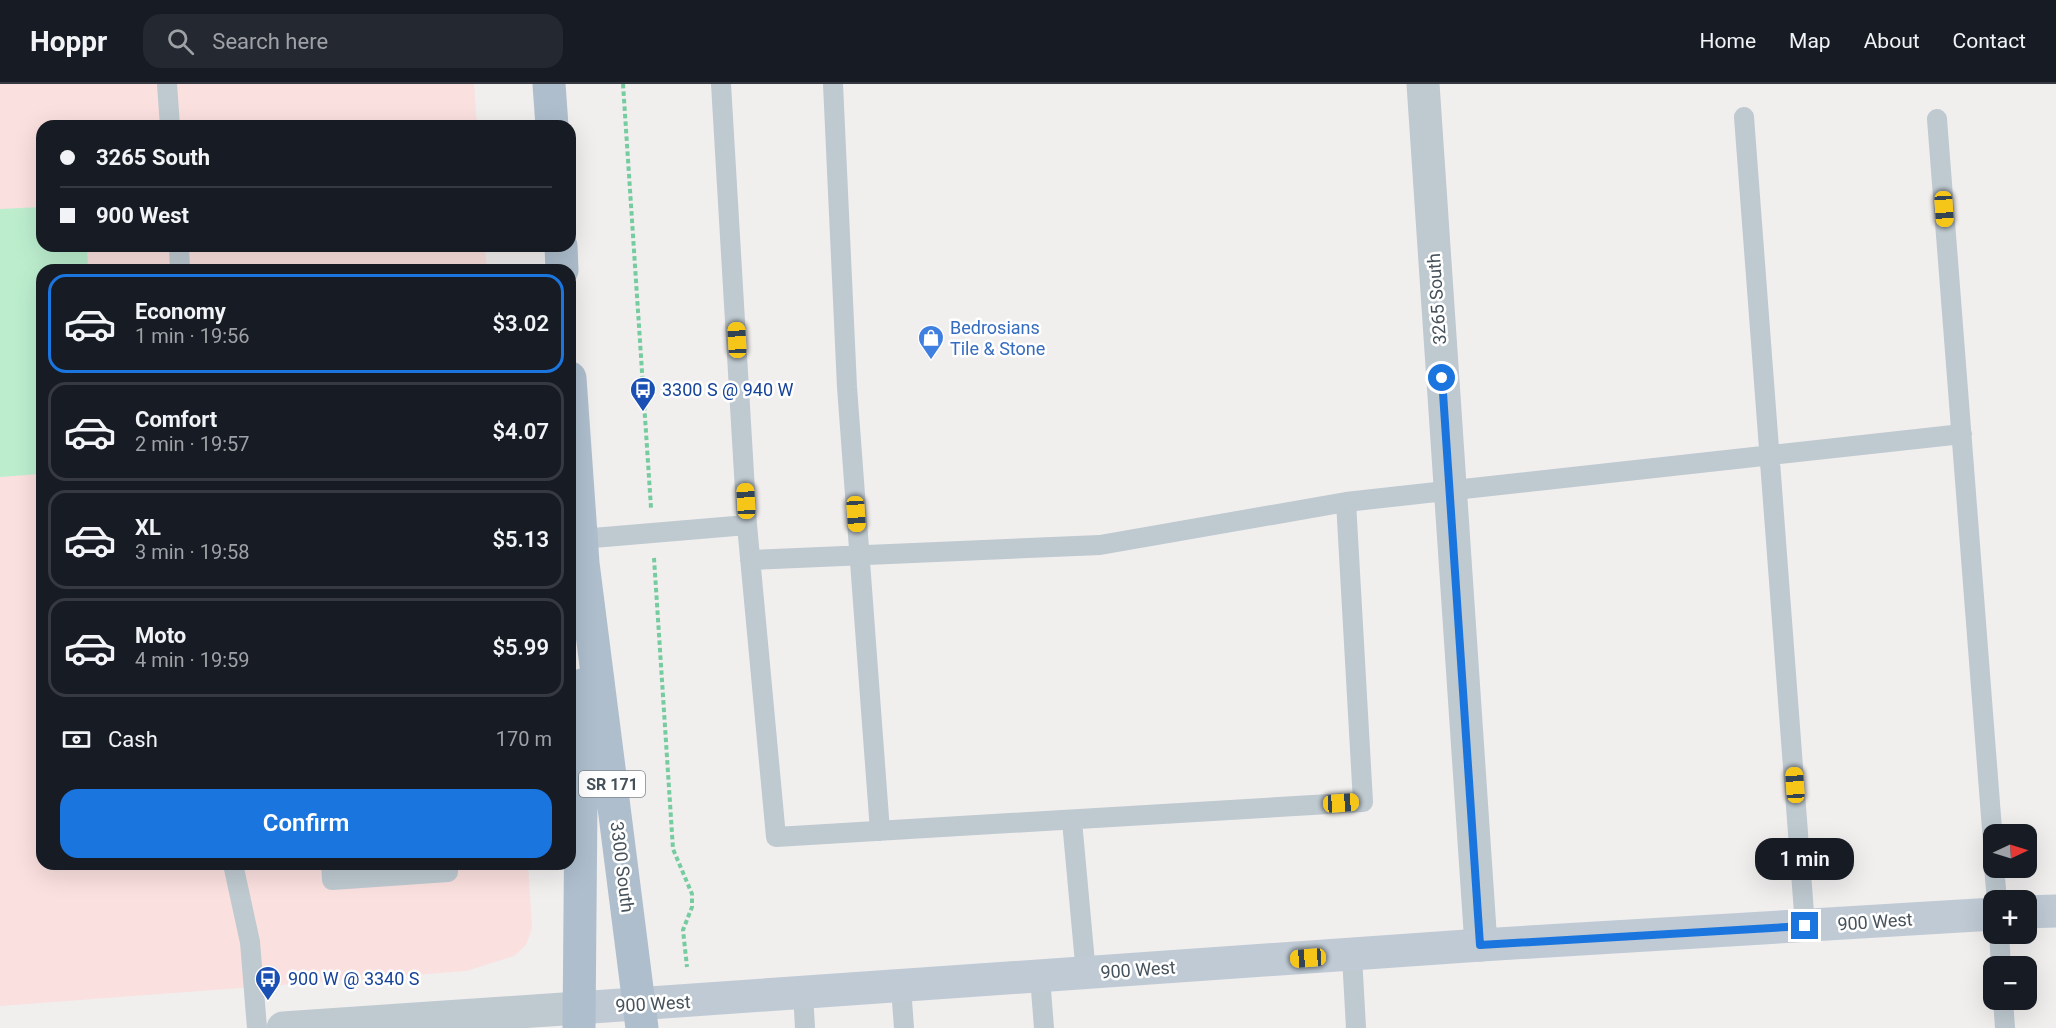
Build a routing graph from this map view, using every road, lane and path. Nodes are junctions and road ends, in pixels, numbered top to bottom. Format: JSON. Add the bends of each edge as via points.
{"nodes":[{"id":1,"x":167,"y":84,"type":"edge"},
{"id":2,"x":549,"y":84,"type":"edge"},
{"id":3,"x":721,"y":84,"type":"edge"},
{"id":4,"x":833,"y":84,"type":"edge"},
{"id":5,"x":1423,"y":84,"type":"edge"},
{"id":6,"x":1744,"y":117,"type":"dead end"},
{"id":7,"x":1937,"y":119,"type":"dead end"},
{"id":8,"x":170,"y":120,"type":"edge"},
{"id":9,"x":552,"y":120,"type":"edge"},
{"id":10,"x":1962,"y":434,"type":"junction"},
{"id":11,"x":1771,"y":456,"type":"junction"},
{"id":12,"x":576,"y":464,"type":"edge"},
{"id":13,"x":1450,"y":492,"type":"junction"},
{"id":14,"x":1346,"y":502,"type":"junction"},
{"id":15,"x":747,"y":525,"type":"junction"},
{"id":16,"x":582,"y":551,"type":"junction"},
{"id":17,"x":860,"y":557,"type":"junction"},
{"id":18,"x":750,"y":560,"type":"junction"},
{"id":19,"x":1072,"y":821,"type":"junction"},
{"id":20,"x":1992,"y":824,"type":"edge"},
{"id":21,"x":880,"y":831,"type":"junction"},
{"id":22,"x":234,"y":870,"type":"edge"},
{"id":23,"x":331,"y":870,"type":"edge"},
{"id":24,"x":448,"y":870,"type":"edge"},
{"id":25,"x":2056,"y":911,"type":"edge"},
{"id":26,"x":2037,"y":912,"type":"edge"},
{"id":27,"x":1983,"y":915,"type":"edge"},
{"id":28,"x":1805,"y":926,"type":"junction"},
{"id":29,"x":1480,"y":945,"type":"junction"},
{"id":30,"x":1352,"y":956,"type":"junction"},
{"id":31,"x":1086,"y":974,"type":"junction"},
{"id":32,"x":1040,"y":977,"type":"junction"},
{"id":33,"x":901,"y":987,"type":"junction"},
{"id":34,"x":803,"y":993,"type":"junction"},
{"id":35,"x":2004,"y":1010,"type":"edge"},
{"id":36,"x":641,"y":1017,"type":"edge"},
{"id":37,"x":579,"y":1018,"type":"edge"},
{"id":38,"x":257,"y":1028,"type":"edge"},
{"id":39,"x":283,"y":1028,"type":"edge"},
{"id":40,"x":805,"y":1028,"type":"edge"},
{"id":41,"x":904,"y":1028,"type":"edge"},
{"id":42,"x":1044,"y":1028,"type":"edge"},
{"id":43,"x":1356,"y":1028,"type":"edge"},
{"id":44,"x":2005,"y":1028,"type":"edge"}],
"edges":[{"from":1,"to":8,"type":"lane"},
{"from":2,"to":9,"type":"main road"},
{"from":3,"to":15,"type":"lane"},
{"from":4,"to":17,"type":"lane","via":[[847,387]]},
{"from":5,"to":13,"type":"street","name":"3265 South"},
{"from":6,"to":11,"type":"lane"},
{"from":7,"to":10,"type":"lane"},
{"from":10,"to":11,"type":"lane"},
{"from":10,"to":20,"type":"lane"},
{"from":11,"to":13,"type":"lane"},
{"from":11,"to":28,"type":"lane"},
{"from":12,"to":16,"type":"main road","name":"3300 South","number":"SR 171"},
{"from":13,"to":14,"type":"lane"},
{"from":13,"to":29,"type":"street","name":"3265 South"},
{"from":14,"to":17,"type":"lane","via":[[1100,544]]},
{"from":14,"to":19,"type":"lane","via":[[1363,802]]},
{"from":15,"to":16,"type":"lane"},
{"from":15,"to":18,"type":"lane"},
{"from":16,"to":36,"type":"main road","name":"3300 South","number":"SR 171"},
{"from":16,"to":37,"type":"main road","name":"3300 South","number":"SR 171"},
{"from":17,"to":18,"type":"lane"},
{"from":17,"to":21,"type":"lane"},
{"from":18,"to":21,"type":"lane","via":[[776,837]]},
{"from":19,"to":21,"type":"lane"},
{"from":19,"to":31,"type":"lane"},
{"from":22,"to":38,"type":"lane","via":[[250,942]]},
{"from":23,"to":24,"type":"lane","via":[[332,880]]},
{"from":25,"to":26,"type":"main road"},
{"from":27,"to":28,"type":"main road","name":"900 West"},
{"from":28,"to":29,"type":"main road","name":"900 West"},
{"from":29,"to":30,"type":"main road","name":"900 West"},
{"from":30,"to":31,"type":"main road","name":"900 West"},
{"from":30,"to":43,"type":"lane"},
{"from":31,"to":32,"type":"main road","name":"900 West"},
{"from":32,"to":33,"type":"main road","name":"900 West"},
{"from":32,"to":42,"type":"lane"},
{"from":33,"to":34,"type":"main road","name":"900 West"},
{"from":33,"to":41,"type":"lane"},
{"from":34,"to":36,"type":"main road","name":"900 West"},
{"from":34,"to":40,"type":"lane"},
{"from":35,"to":44,"type":"lane"},
{"from":36,"to":37,"type":"main road","name":"900 West"},
{"from":37,"to":39,"type":"street","name":"900 West"}]}
